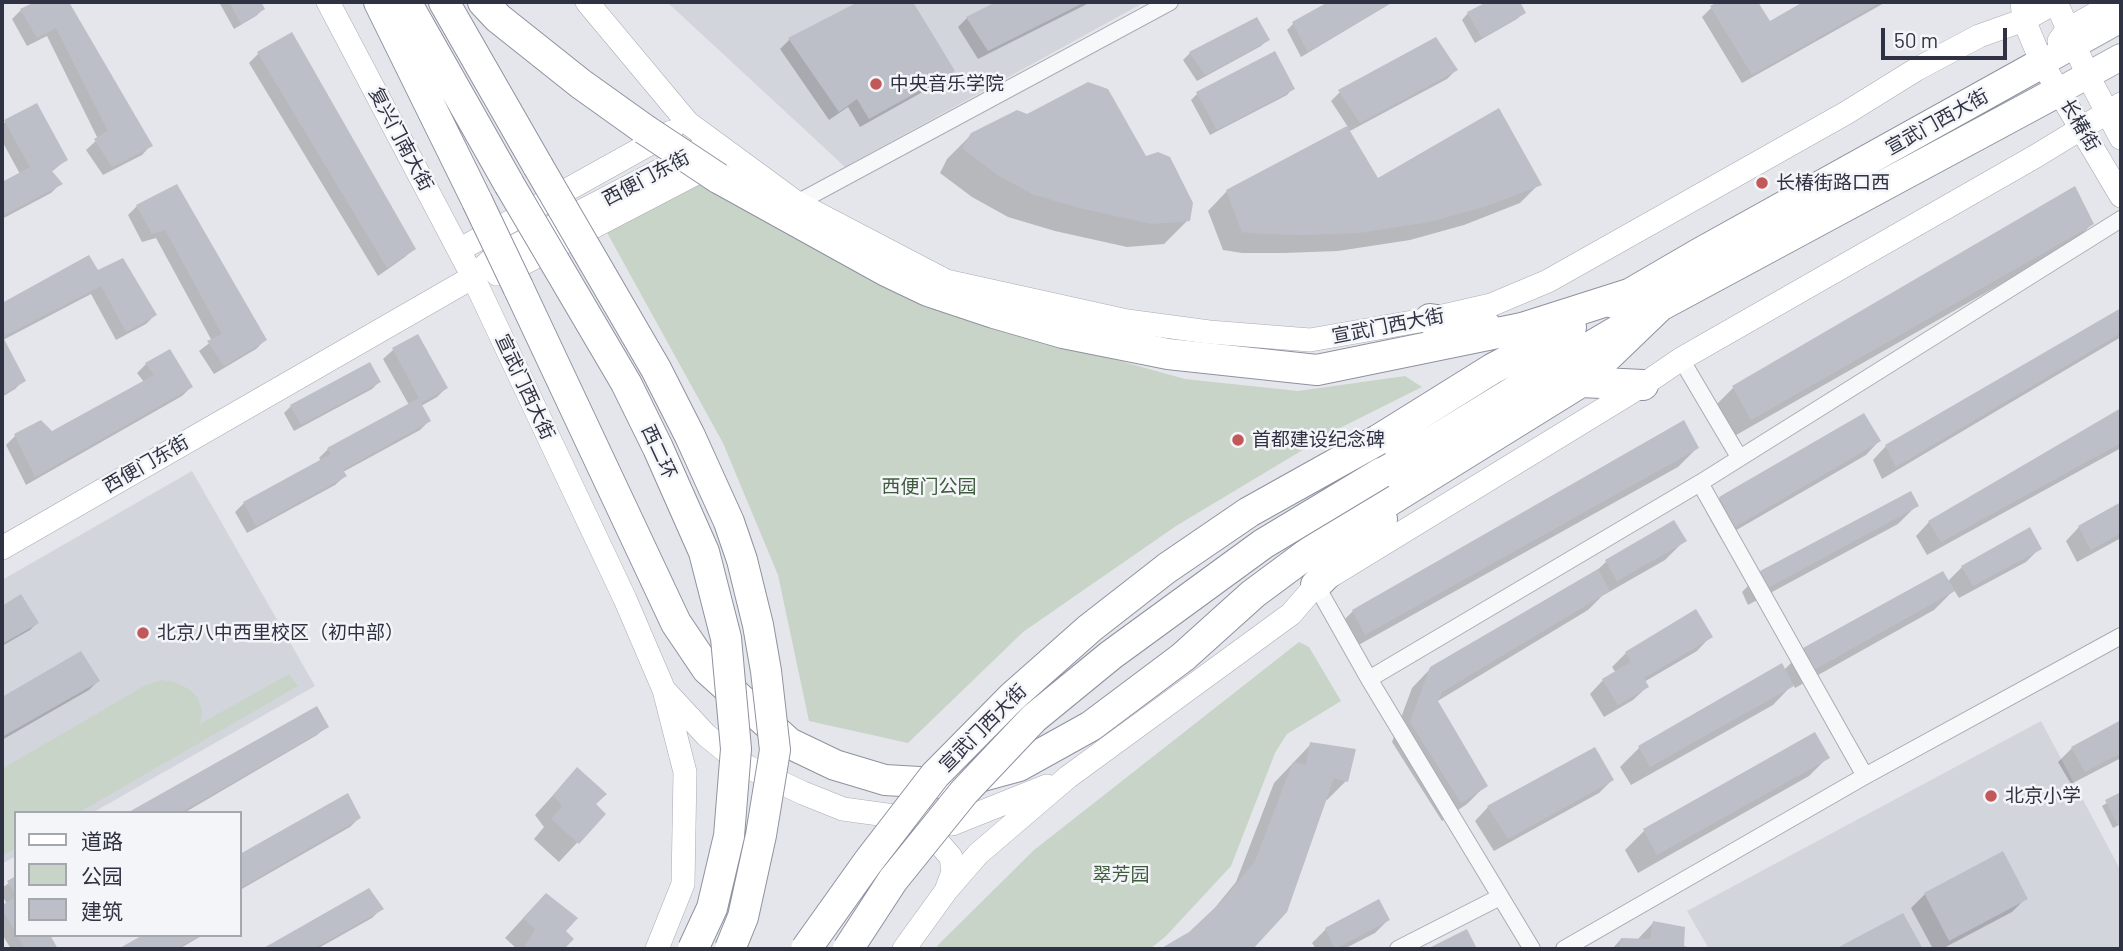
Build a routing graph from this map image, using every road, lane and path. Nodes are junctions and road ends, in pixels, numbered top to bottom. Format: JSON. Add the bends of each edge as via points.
{"nodes":[{"id":1,"x":328,"y":2,"type":"edge"},
{"id":2,"x":379,"y":2,"type":"edge"},
{"id":3,"x":406,"y":2,"type":"edge"},
{"id":4,"x":444,"y":2,"type":"edge"},
{"id":5,"x":483,"y":2,"type":"edge"},
{"id":6,"x":587,"y":2,"type":"edge"},
{"id":7,"x":1170,"y":2,"type":"edge"},
{"id":8,"x":2056,"y":2,"type":"edge"},
{"id":9,"x":2116,"y":2,"type":"edge"},
{"id":10,"x":2023,"y":11,"type":"edge"},
{"id":11,"x":2121,"y":19,"type":"edge"},
{"id":12,"x":2071,"y":38,"type":"junction"},
{"id":13,"x":2121,"y":57,"type":"edge"},
{"id":14,"x":2042,"y":64,"type":"junction"},
{"id":15,"x":2088,"y":76,"type":"junction"},
{"id":16,"x":2059,"y":92,"type":"junction"},
{"id":17,"x":2114,"y":108,"type":"edge"},
{"id":18,"x":688,"y":123,"type":"junction"},
{"id":19,"x":2081,"y":130,"type":"junction"},
{"id":20,"x":2121,"y":138,"type":"edge"},
{"id":21,"x":721,"y":146,"type":"junction"},
{"id":22,"x":2121,"y":196,"type":"edge"},
{"id":23,"x":797,"y":203,"type":"junction"},
{"id":24,"x":2121,"y":219,"type":"edge"},
{"id":25,"x":459,"y":250,"type":"junction"},
{"id":26,"x":473,"y":277,"type":"junction"},
{"id":27,"x":1632,"y":293,"type":"junction"},
{"id":28,"x":1661,"y":306,"type":"junction"},
{"id":29,"x":1430,"y":319,"type":"junction"},
{"id":30,"x":1522,"y":328,"type":"junction"},
{"id":31,"x":1681,"y":359,"type":"junction"},
{"id":32,"x":1581,"y":382,"type":"junction"},
{"id":33,"x":1643,"y":385,"type":"junction"},
{"id":34,"x":1739,"y":457,"type":"junction"},
{"id":35,"x":1419,"y":482,"type":"junction"},
{"id":36,"x":1700,"y":483,"type":"junction"},
{"id":37,"x":2,"y":548,"type":"edge"},
{"id":38,"x":1316,"y":586,"type":"junction"},
{"id":39,"x":2121,"y":636,"type":"edge"},
{"id":40,"x":1369,"y":679,"type":"junction"},
{"id":41,"x":664,"y":690,"type":"junction"},
{"id":42,"x":1866,"y":776,"type":"junction"},
{"id":43,"x":1068,"y":777,"type":"junction"},
{"id":44,"x":917,"y":819,"type":"junction"},
{"id":45,"x":946,"y":891,"type":"junction"},
{"id":46,"x":1500,"y":897,"type":"junction"},
{"id":47,"x":657,"y":949,"type":"edge"},
{"id":48,"x":693,"y":949,"type":"edge"},
{"id":49,"x":730,"y":949,"type":"edge"},
{"id":50,"x":806,"y":949,"type":"edge"},
{"id":51,"x":848,"y":949,"type":"edge"},
{"id":52,"x":904,"y":949,"type":"edge"},
{"id":53,"x":1398,"y":949,"type":"edge"},
{"id":54,"x":1532,"y":949,"type":"edge"},
{"id":55,"x":1564,"y":949,"type":"edge"}],
"edges":[{"from":1,"to":25,"type":"street","name":"复兴门南大街"},
{"from":2,"to":35,"type":"highway","bridge":true,"via":[[676,623],[707,669],[789,743],[835,765],[885,780],[953,784],[1019,766],[1091,726],[1183,657],[1253,594],[1323,542]]},
{"from":3,"to":48,"type":"highway","name":"西二环","bridge":true,"via":[[626,383],[704,552],[726,638],[736,749],[729,835],[712,908]]},
{"from":4,"to":49,"type":"highway","name":"西二环","bridge":true,"via":[[656,369],[729,522],[742,560],[764,659],[775,750],[743,917]]},
{"from":5,"to":30,"type":"highway","bridge":true,"via":[[580,84],[718,178],[886,271],[994,313],[1115,345],[1317,370]]},
{"from":6,"to":18,"type":"street"},
{"from":7,"to":23,"type":"street"},
{"from":8,"to":10,"type":"street","name":"宣武门西大街"},
{"from":8,"to":12,"type":"street","name":"长椿街"},
{"from":9,"to":12,"type":"street"},
{"from":10,"to":14,"type":"street","name":"长椿街"},
{"from":10,"to":29,"type":"street","name":"宣武门西大街","via":[[1548,281],[1491,304]]},
{"from":11,"to":12,"type":"main road"},
{"from":12,"to":14,"type":"main road"},
{"from":12,"to":15,"type":"street","name":"长椿街"},
{"from":13,"to":15,"type":"main road"},
{"from":14,"to":16,"type":"street","name":"长椿街"},
{"from":14,"to":27,"type":"highway","name":"宣武门西大街"},
{"from":15,"to":16,"type":"main road"},
{"from":15,"to":17,"type":"street","name":"长椿街"},
{"from":16,"to":19,"type":"street","name":"长椿街"},
{"from":16,"to":28,"type":"highway","name":"宣武门西大街"},
{"from":17,"to":19,"type":"street","name":"宣武门西大街"},
{"from":17,"to":20,"type":"street","name":"长椿街"},
{"from":18,"to":21,"type":"street"},
{"from":18,"to":25,"type":"street"},
{"from":19,"to":22,"type":"street","name":"长椿街"},
{"from":19,"to":31,"type":"street","name":"宣武门西大街"},
{"from":21,"to":23,"type":"street","name":"宣武门西大街"},
{"from":21,"to":26,"type":"street","name":"西便门东街","via":[[699,150],[494,257]]},
{"from":23,"to":29,"type":"street","name":"宣武门西大街","via":[[946,281],[1127,321],[1310,340]]},
{"from":24,"to":34,"type":"street"},
{"from":25,"to":26,"type":"street","name":"复兴门南大街"},
{"from":26,"to":37,"type":"street","name":"西便门东街"},
{"from":26,"to":41,"type":"street","name":"宣武门西大街"},
{"from":27,"to":30,"type":"highway"},
{"from":27,"to":50,"type":"highway","name":"宣武门西大街","bridge":true,"via":[[1492,369],[1249,512],[1090,628],[935,775]]},
{"from":28,"to":32,"type":"highway"},
{"from":28,"to":51,"type":"highway","name":"宣武门西大街","bridge":true,"via":[[1263,544],[1111,655],[1034,718],[964,792],[893,880]]},
{"from":29,"to":30,"type":"highway"},
{"from":31,"to":33,"type":"street","name":"宣武门西大街"},
{"from":31,"to":34,"type":"street"},
{"from":32,"to":33,"type":"highway"},
{"from":32,"to":35,"type":"highway"},
{"from":33,"to":38,"type":"street","name":"宣武门西大街"},
{"from":34,"to":36,"type":"street"},
{"from":35,"to":38,"type":"highway"},
{"from":36,"to":40,"type":"street"},
{"from":36,"to":42,"type":"street"},
{"from":38,"to":40,"type":"street"},
{"from":38,"to":43,"type":"street","name":"宣武门西大街","via":[[1291,614]]},
{"from":39,"to":42,"type":"street"},
{"from":40,"to":46,"type":"street"},
{"from":41,"to":44,"type":"street","name":"宣武门西大街","via":[[714,742],[748,767],[843,809]]},
{"from":41,"to":47,"type":"street","name":"宣武门西大街","via":[[685,772],[683,872]]},
{"from":42,"to":55,"type":"street"},
{"from":43,"to":44,"type":"street","name":"宣武门西大街","via":[[952,824]]},
{"from":43,"to":45,"type":"street","name":"宣武门西大街","via":[[978,854]]},
{"from":44,"to":45,"type":"street","via":[[951,858],[953,872]]},
{"from":45,"to":52,"type":"street","name":"宣武门西大街"},
{"from":46,"to":53,"type":"street"},
{"from":46,"to":54,"type":"street"}]}
